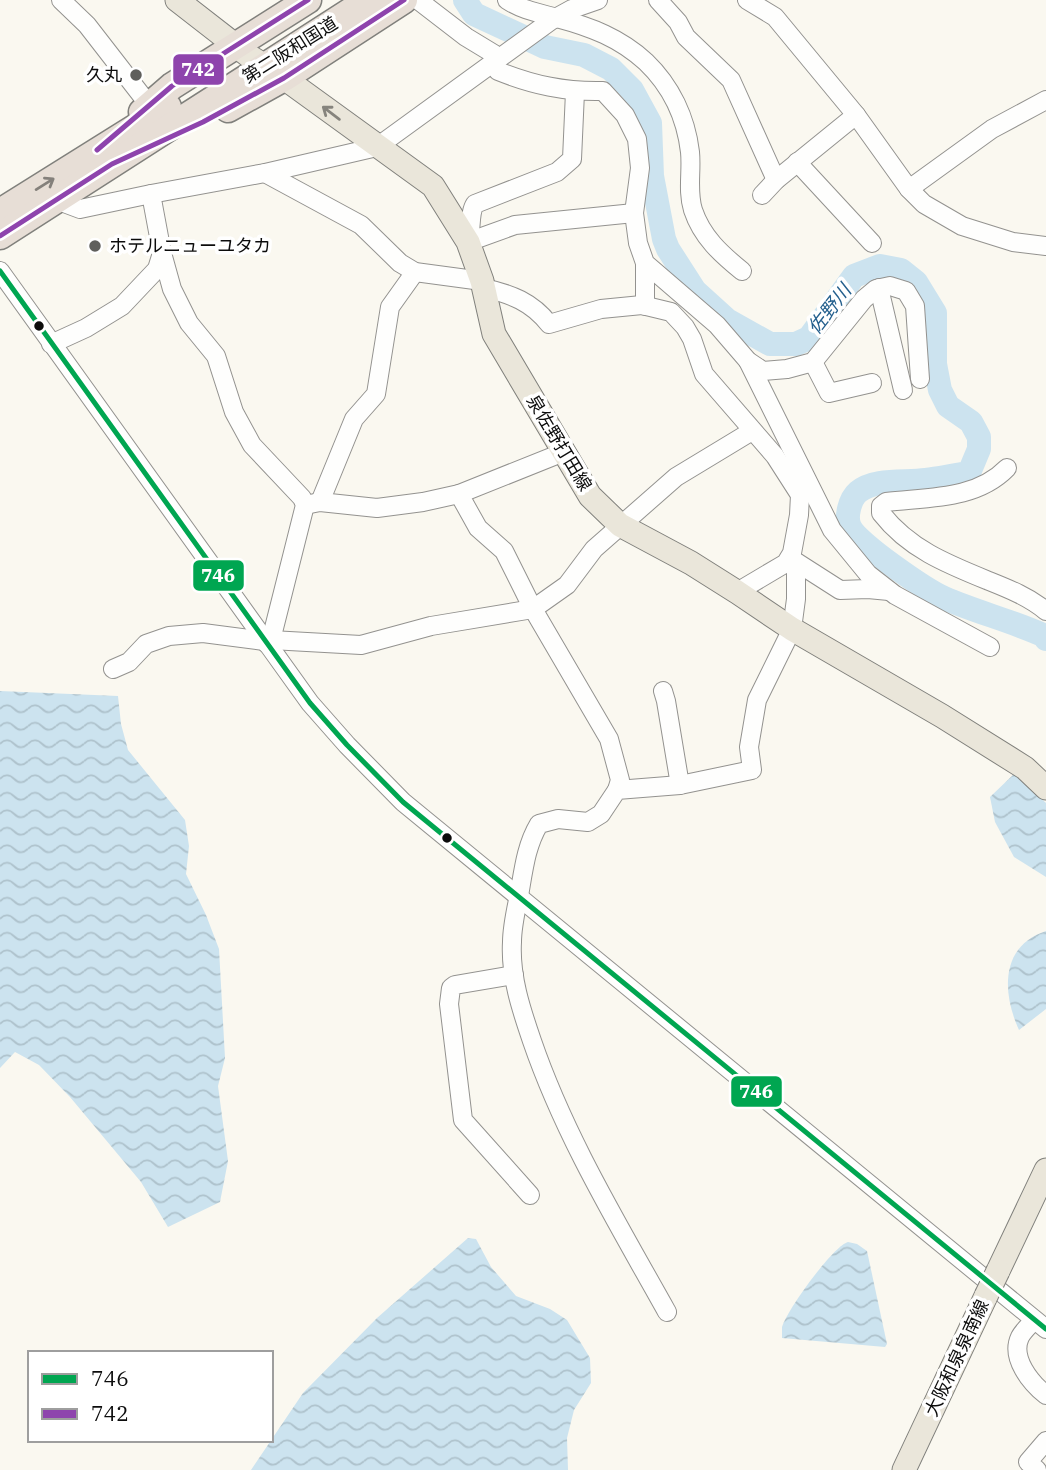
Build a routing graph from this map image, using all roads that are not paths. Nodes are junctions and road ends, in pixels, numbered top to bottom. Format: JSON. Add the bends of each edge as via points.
{"nodes":[{"id":1,"x":61,"y":0,"type":"edge"},
{"id":2,"x":177,"y":0,"type":"edge"},
{"id":3,"x":368,"y":0,"type":"edge"},
{"id":4,"x":404,"y":0,"type":"edge"},
{"id":5,"x":418,"y":0,"type":"edge"},
{"id":6,"x":507,"y":0,"type":"edge"},
{"id":7,"x":598,"y":0,"type":"edge"},
{"id":8,"x":658,"y":0,"type":"edge"},
{"id":9,"x":747,"y":0,"type":"edge"},
{"id":10,"x":327,"y":7,"type":"edge"},
{"id":11,"x":554,"y":19,"type":"junction"},
{"id":12,"x":500,"y":58,"type":"junction"},
{"id":13,"x":259,"y":61,"type":"junction"},
{"id":14,"x":575,"y":92,"type":"junction"},
{"id":15,"x":1046,"y":100,"type":"edge"},
{"id":16,"x":149,"y":105,"type":"junction"},
{"id":17,"x":856,"y":116,"type":"junction"},
{"id":18,"x":377,"y":148,"type":"junction"},
{"id":19,"x":101,"y":160,"type":"junction"},
{"id":20,"x":797,"y":162,"type":"junction"},
{"id":21,"x":265,"y":173,"type":"junction"},
{"id":22,"x":776,"y":180,"type":"junction"},
{"id":23,"x":909,"y":189,"type":"junction"},
{"id":24,"x":151,"y":194,"type":"junction"},
{"id":25,"x":762,"y":195,"type":"dead end"},
{"id":26,"x":56,"y":200,"type":"junction"},
{"id":27,"x":0,"y":212,"type":"edge"},
{"id":28,"x":634,"y":213,"type":"junction"},
{"id":29,"x":0,"y":236,"type":"edge"},
{"id":30,"x":468,"y":242,"type":"junction"},
{"id":31,"x":872,"y":243,"type":"dead end"},
{"id":32,"x":1046,"y":246,"type":"edge"},
{"id":33,"x":162,"y":253,"type":"junction"},
{"id":34,"x":645,"y":262,"type":"junction"},
{"id":35,"x":0,"y":271,"type":"edge"},
{"id":36,"x":742,"y":271,"type":"dead end"},
{"id":37,"x":415,"y":272,"type":"junction"},
{"id":38,"x":483,"y":285,"type":"junction"},
{"id":39,"x":879,"y":289,"type":"junction"},
{"id":40,"x":645,"y":306,"type":"junction"},
{"id":41,"x":51,"y":344,"type":"junction"},
{"id":42,"x":918,"y":348,"type":"junction"},
{"id":43,"x":894,"y":354,"type":"junction"},
{"id":44,"x":748,"y":361,"type":"junction"},
{"id":45,"x":813,"y":362,"type":"junction"},
{"id":46,"x":920,"y":379,"type":"dead end"},
{"id":47,"x":872,"y":383,"type":"dead end"},
{"id":48,"x":902,"y":390,"type":"dead end"},
{"id":49,"x":752,"y":431,"type":"junction"},
{"id":50,"x":564,"y":452,"type":"junction"},
{"id":51,"x":1007,"y":468,"type":"dead end"},
{"id":52,"x":459,"y":494,"type":"junction"},
{"id":53,"x":806,"y":494,"type":"junction"},
{"id":54,"x":313,"y":503,"type":"junction"},
{"id":55,"x":620,"y":525,"type":"junction"},
{"id":56,"x":793,"y":560,"type":"junction"},
{"id":57,"x":737,"y":592,"type":"junction"},
{"id":58,"x":890,"y":592,"type":"junction"},
{"id":59,"x":533,"y":609,"type":"junction"},
{"id":60,"x":1046,"y":611,"type":"edge"},
{"id":61,"x":792,"y":629,"type":"junction"},
{"id":62,"x":267,"y":642,"type":"junction"},
{"id":63,"x":990,"y":647,"type":"dead end"},
{"id":64,"x":113,"y":669,"type":"dead end"},
{"id":65,"x":663,"y":691,"type":"dead end"},
{"id":66,"x":680,"y":785,"type":"junction"},
{"id":67,"x":1046,"y":788,"type":"edge"},
{"id":68,"x":617,"y":790,"type":"junction"},
{"id":69,"x":519,"y":896,"type":"junction"},
{"id":70,"x":514,"y":975,"type":"junction"},
{"id":71,"x":1046,"y":1170,"type":"edge"},
{"id":72,"x":530,"y":1195,"type":"dead end"},
{"id":73,"x":667,"y":1312,"type":"dead end"},
{"id":74,"x":1040,"y":1325,"type":"edge"},
{"id":75,"x":1046,"y":1395,"type":"edge"},
{"id":76,"x":1046,"y":1441,"type":"edge"},
{"id":77,"x":904,"y":1470,"type":"edge"},
{"id":78,"x":1037,"y":1470,"type":"edge"}],
"edges":[{"from":1,"to":16,"type":"street","via":[[87,25]]},
{"from":2,"to":13,"type":"main road","name":"泉佐野打田線"},
{"from":3,"to":10,"type":"highway","name":"第二阪和国道"},
{"from":4,"to":13,"type":"highway"},
{"from":5,"to":12,"type":"street"},
{"from":6,"to":11,"type":"street"},
{"from":7,"to":11,"type":"street"},
{"from":8,"to":22,"type":"street","via":[[686,37],[731,80]]},
{"from":9,"to":17,"type":"street","via":[[775,18]]},
{"from":10,"to":13,"type":"highway","name":"第二阪和国道"},
{"from":10,"to":13,"type":"highway"},
{"from":11,"to":12,"type":"street"},
{"from":11,"to":36,"type":"street","via":[[603,32],[634,52],[662,79],[686,134],[694,212],[708,239]]},
{"from":12,"to":14,"type":"street","via":[[498,71]]},
{"from":12,"to":18,"type":"street"},
{"from":13,"to":16,"type":"highway","via":[[172,86]]},
{"from":18,"to":13,"type":"main road","name":"泉佐野打田線","one_way":true},
{"from":13,"to":19,"type":"highway","name":"第二阪和国道"},
{"from":13,"to":19,"type":"highway","via":[[203,122]]},
{"from":14,"to":28,"type":"street","via":[[603,91],[625,115],[637,139]]},
{"from":14,"to":30,"type":"street","via":[[572,159],[557,172],[475,204]]},
{"from":15,"to":23,"type":"street","via":[[992,129]]},
{"from":16,"to":19,"type":"highway"},
{"from":17,"to":20,"type":"street"},
{"from":17,"to":23,"type":"street"},
{"from":18,"to":21,"type":"street"},
{"from":18,"to":30,"type":"main road","name":"泉佐野打田線","via":[[433,186]]},
{"from":19,"to":26,"type":"highway","name":"第二阪和国道"},
{"from":27,"to":19,"type":"highway","name":"第二阪和国道","one_way":true},
{"from":20,"to":22,"type":"street"},
{"from":20,"to":31,"type":"street"},
{"from":21,"to":24,"type":"street"},
{"from":21,"to":37,"type":"street","via":[[361,225]]},
{"from":22,"to":25,"type":"street"},
{"from":23,"to":32,"type":"street","via":[[962,226],[1013,242]]},
{"from":24,"to":26,"type":"street","via":[[80,209]]},
{"from":24,"to":33,"type":"street"},
{"from":26,"to":29,"type":"highway","name":"第二阪和国道"},
{"from":28,"to":30,"type":"street","via":[[514,225]]},
{"from":28,"to":34,"type":"street"},
{"from":30,"to":38,"type":"main road","name":"泉佐野打田線"},
{"from":33,"to":41,"type":"street","via":[[156,269],[122,306]]},
{"from":33,"to":54,"type":"street","via":[[172,289],[189,323],[216,356],[234,412],[252,445],[302,498]]},
{"from":34,"to":40,"type":"street"},
{"from":34,"to":44,"type":"street","via":[[717,325]]},
{"from":35,"to":41,"type":"street"},
{"from":37,"to":38,"type":"street"},
{"from":37,"to":54,"type":"street","via":[[390,307],[376,394],[354,419]]},
{"from":38,"to":40,"type":"street","via":[[530,303],[549,324],[601,309]]},
{"from":38,"to":50,"type":"main road","name":"泉佐野打田線","via":[[494,334]]},
{"from":39,"to":42,"type":"street","via":[[890,286],[905,291],[915,306]]},
{"from":39,"to":43,"type":"street"},
{"from":39,"to":45,"type":"street","via":[[864,299]]},
{"from":40,"to":49,"type":"street","via":[[671,312],[685,327],[704,374]]},
{"from":41,"to":62,"type":"street"},
{"from":42,"to":43,"type":"street"},
{"from":42,"to":46,"type":"street"},
{"from":43,"to":48,"type":"street"},
{"from":44,"to":45,"type":"street","via":[[763,371]]},
{"from":44,"to":53,"type":"street"},
{"from":45,"to":47,"type":"street","via":[[829,393]]},
{"from":49,"to":53,"type":"street"},
{"from":49,"to":55,"type":"street","via":[[676,477]]},
{"from":50,"to":52,"type":"street"},
{"from":50,"to":55,"type":"main road","name":"泉佐野打田線","via":[[590,496]]},
{"from":51,"to":60,"type":"street","via":[[978,489],[886,502],[881,513],[894,530],[942,562],[1017,592]]},
{"from":52,"to":54,"type":"street","via":[[377,508]]},
{"from":52,"to":59,"type":"street","via":[[478,528],[505,551]]},
{"from":53,"to":56,"type":"street"},
{"from":53,"to":58,"type":"street","via":[[868,574]]},
{"from":54,"to":62,"type":"street"},
{"from":55,"to":57,"type":"main road","name":"泉佐野打田線"},
{"from":55,"to":59,"type":"street","via":[[567,585]]},
{"from":56,"to":57,"type":"street"},
{"from":56,"to":58,"type":"street","via":[[840,590]]},
{"from":56,"to":61,"type":"street","via":[[796,599]]},
{"from":57,"to":61,"type":"main road","name":"泉佐野打田線"},
{"from":58,"to":63,"type":"street"},
{"from":59,"to":62,"type":"street","via":[[431,626],[362,645]]},
{"from":59,"to":68,"type":"street","via":[[609,739],[620,780]]},
{"from":61,"to":66,"type":"street","via":[[758,700],[749,747],[752,770]]},
{"from":61,"to":67,"type":"main road","name":"泉佐野打田線","via":[[1015,761]]},
{"from":62,"to":64,"type":"street","via":[[202,633],[169,636],[146,644],[129,663]]},
{"from":62,"to":69,"type":"street","via":[[328,724],[403,802]]},
{"from":65,"to":66,"type":"street"},
{"from":66,"to":68,"type":"street"},
{"from":68,"to":69,"type":"street","via":[[601,814],[588,822],[558,819],[539,824],[531,837]]},
{"from":69,"to":70,"type":"street","via":[[512,942]]},
{"from":69,"to":74,"type":"street"},
{"from":70,"to":72,"type":"street","via":[[455,985],[449,1004],[463,1120]]},
{"from":70,"to":73,"type":"street","via":[[547,1084],[584,1163]]},
{"from":71,"to":77,"type":"main road","name":"大阪和泉泉南線","bridge":true},
{"from":74,"to":75,"type":"street","via":[[1019,1339],[1017,1357]]},
{"from":76,"to":78,"type":"street","via":[[1028,1462]]}]}
